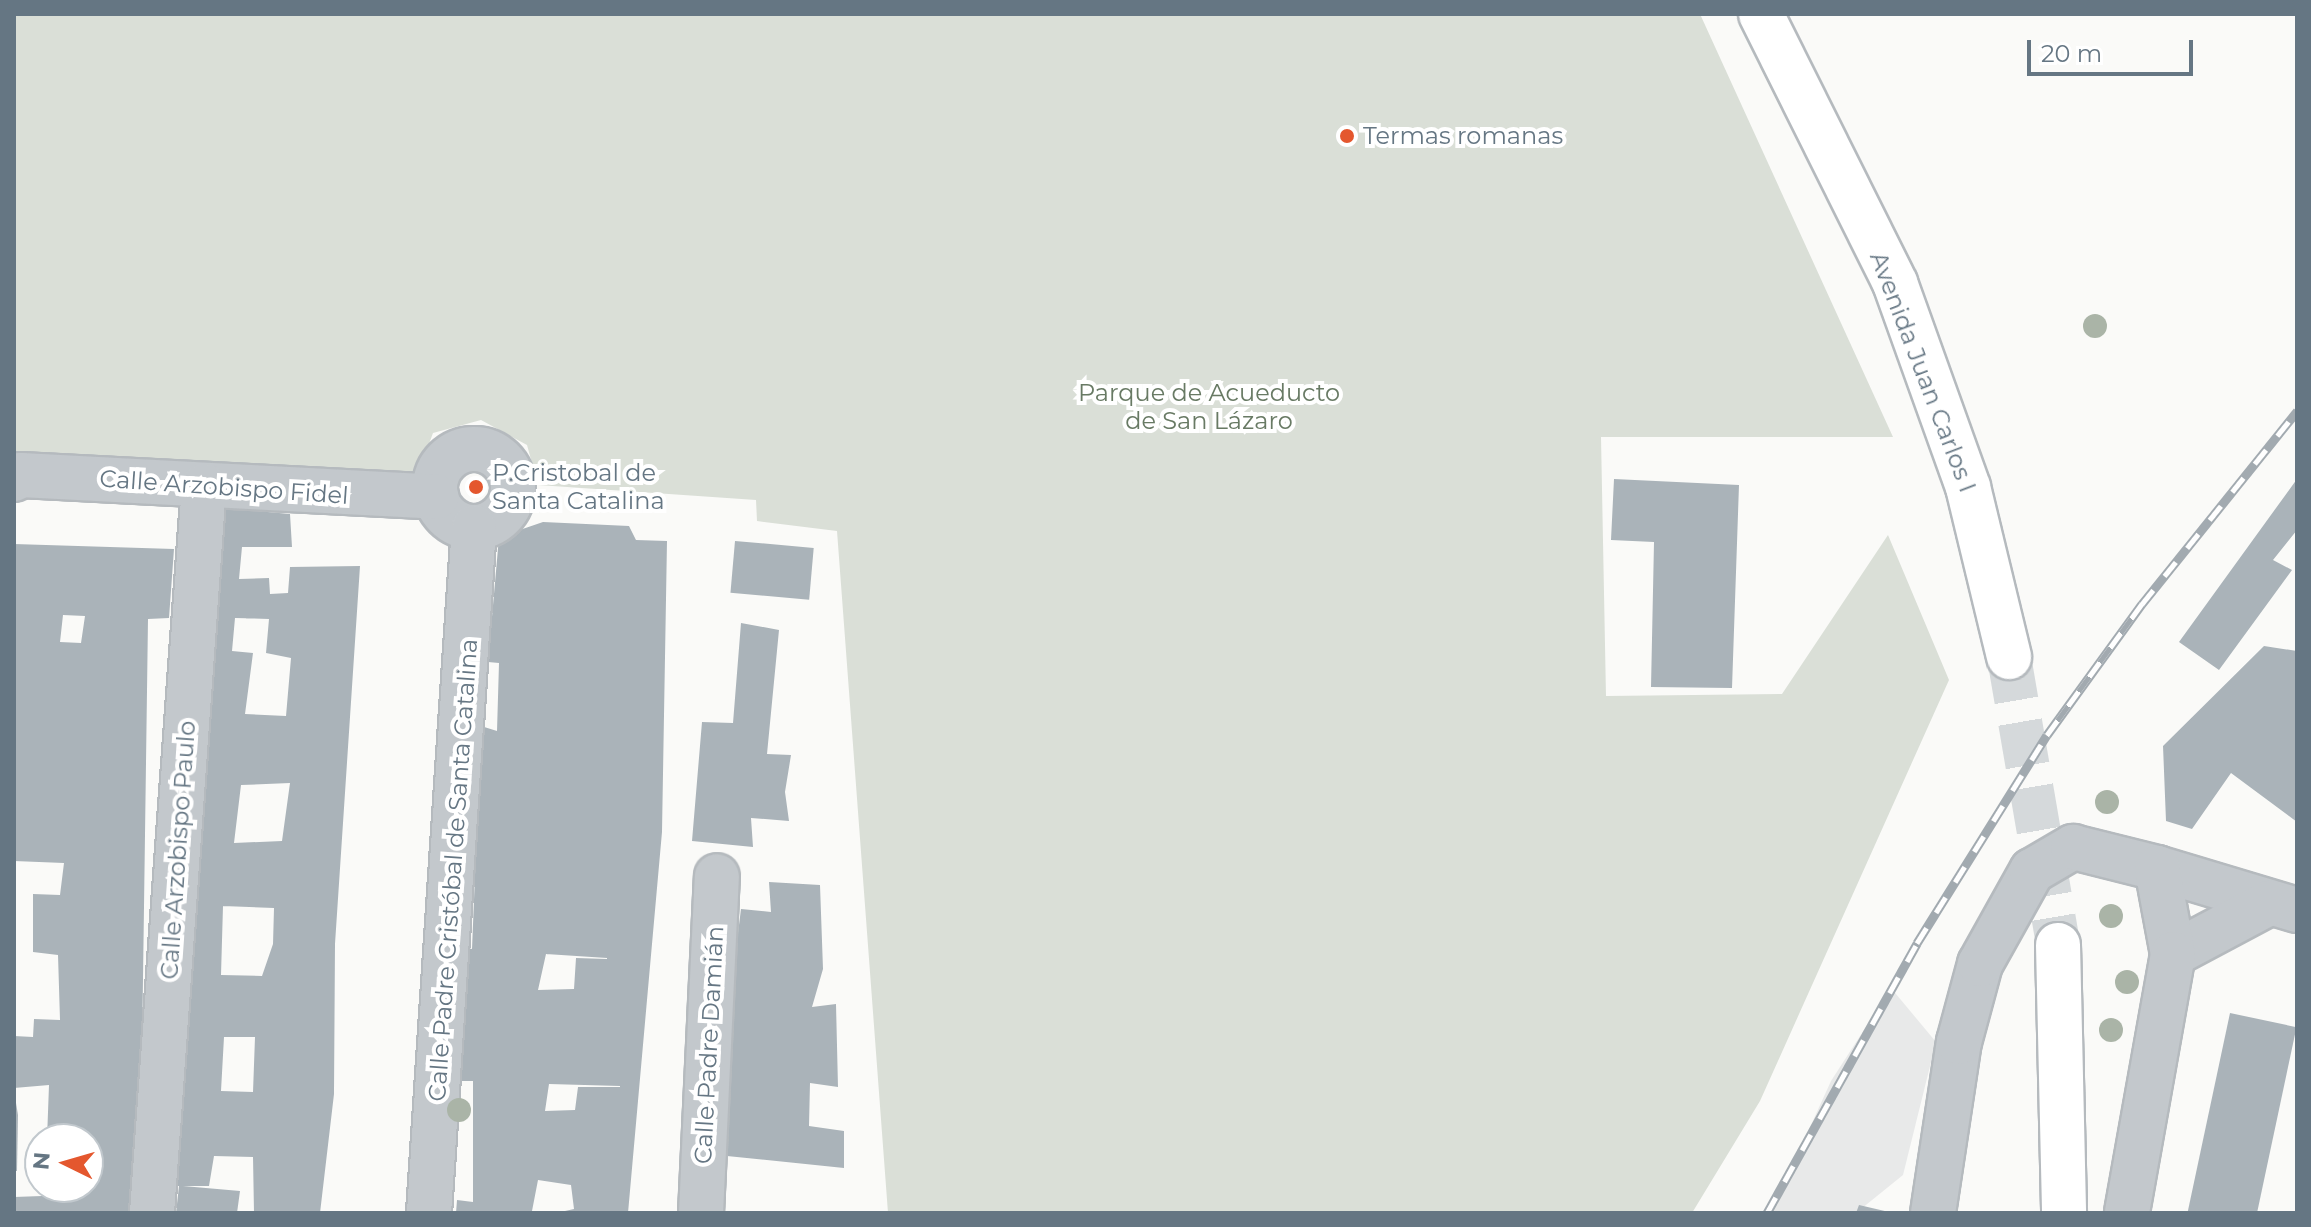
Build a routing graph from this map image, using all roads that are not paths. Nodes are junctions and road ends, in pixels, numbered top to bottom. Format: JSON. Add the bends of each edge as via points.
{"nodes":[{"id":1,"x":1761,"y":14,"type":"edge"},
{"id":2,"x":14,"y":479,"type":"edge"},
{"id":3,"x":204,"y":486,"type":"junction"},
{"id":4,"x":436,"y":497,"type":"junction"},
{"id":5,"x":474,"y":527,"type":"junction"},
{"id":6,"x":2009,"y":657,"type":"tunnel mouth"},
{"id":7,"x":2157,"y":868,"type":"junction"},
{"id":8,"x":717,"y":876,"type":"dead end"},
{"id":9,"x":2283,"y":906,"type":"edge"},
{"id":10,"x":2058,"y":945,"type":"tunnel mouth"},
{"id":11,"x":2173,"y":954,"type":"junction"},
{"id":12,"x":152,"y":1213,"type":"edge"},
{"id":13,"x":429,"y":1213,"type":"edge"},
{"id":14,"x":701,"y":1213,"type":"edge"},
{"id":15,"x":1933,"y":1213,"type":"edge"},
{"id":16,"x":2064,"y":1213,"type":"edge"},
{"id":17,"x":2127,"y":1213,"type":"edge"}],
"edges":[{"from":1,"to":6,"type":"main road","name":"Avenida Juan Carlos I","via":[[1895,283],[1968,487]]},
{"from":2,"to":3,"type":"street","name":"Calle Arzobispo Fidel","via":[[21,475]]},
{"from":3,"to":4,"type":"street","name":"Calle Arzobispo Fidel"},
{"from":3,"to":12,"type":"street","name":"Calle Arzobispo Paulo"},
{"from":4,"to":5,"type":"street","via":[[451,519]]},
{"from":4,"to":5,"type":"street","via":[[436,479],[449,457],[470,448],[496,454],[512,475],[514,494],[499,519]]},
{"from":5,"to":13,"type":"street","name":"Calle Padre Cristóbal de Santa Catalina"},
{"from":7,"to":9,"type":"street"},
{"from":7,"to":11,"type":"street"},
{"from":7,"to":15,"type":"street","via":[[2073,847],[2032,871],[1980,964],[1959,1042]]},
{"from":8,"to":14,"type":"street","name":"Calle Padre Damián"},
{"from":9,"to":11,"type":"street"},
{"from":10,"to":16,"type":"main road"},
{"from":11,"to":17,"type":"street"}]}
